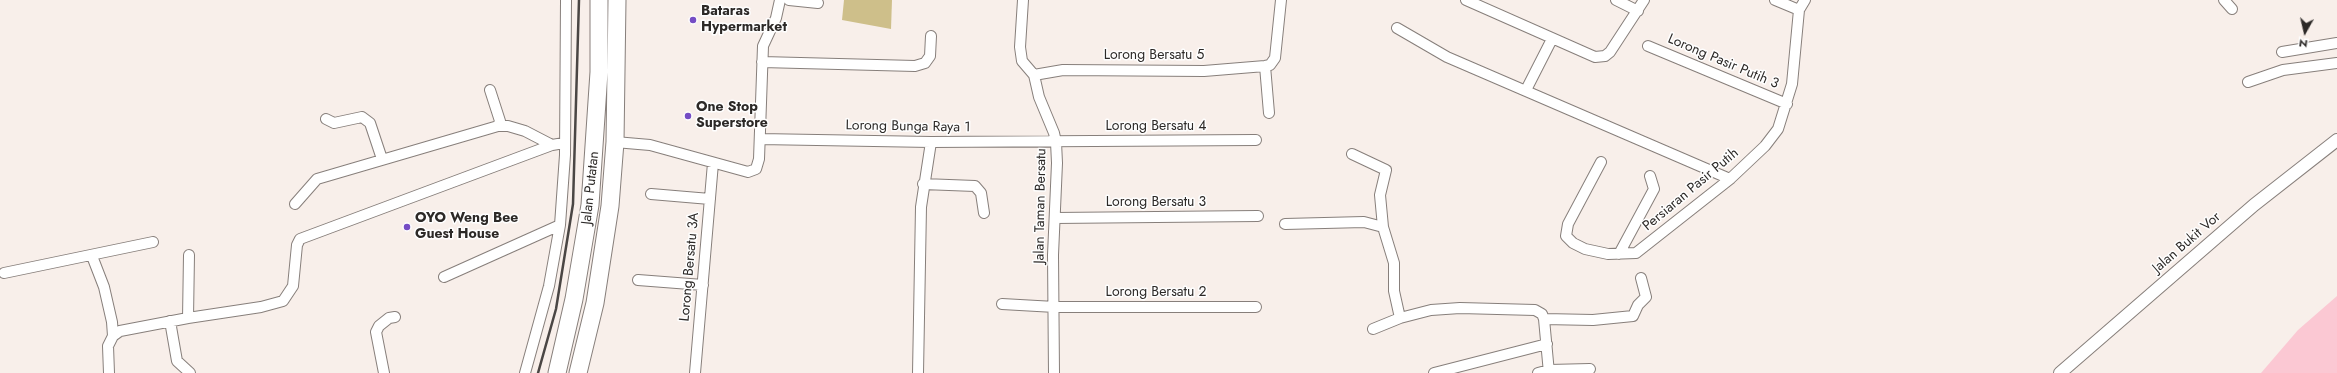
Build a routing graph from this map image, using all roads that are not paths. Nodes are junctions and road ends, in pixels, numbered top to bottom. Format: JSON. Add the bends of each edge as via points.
{"nodes":[{"id":1,"x":566,"y":0,"type":"edge"},
{"id":2,"x":599,"y":0,"type":"edge"},
{"id":3,"x":617,"y":0,"type":"edge"},
{"id":4,"x":780,"y":0,"type":"edge"},
{"id":5,"x":788,"y":0,"type":"edge"},
{"id":6,"x":1023,"y":0,"type":"edge"},
{"id":7,"x":1280,"y":0,"type":"edge"},
{"id":8,"x":1466,"y":0,"type":"edge"},
{"id":9,"x":1616,"y":0,"type":"edge"},
{"id":10,"x":1644,"y":0,"type":"edge"},
{"id":11,"x":1775,"y":0,"type":"edge"},
{"id":12,"x":1805,"y":0,"type":"edge"},
{"id":13,"x":2224,"y":0,"type":"edge"},
{"id":14,"x":818,"y":3,"type":"dead end"},
{"id":15,"x":2232,"y":9,"type":"dead end"},
{"id":16,"x":1638,"y":10,"type":"junction"},
{"id":17,"x":1800,"y":10,"type":"junction"},
{"id":18,"x":1397,"y":28,"type":"dead end"},
{"id":19,"x":931,"y":36,"type":"dead end"},
{"id":20,"x":1552,"y":38,"type":"junction"},
{"id":21,"x":2337,"y":43,"type":"edge"},
{"id":22,"x":1648,"y":46,"type":"dead end"},
{"id":23,"x":2282,"y":52,"type":"dead end"},
{"id":24,"x":762,"y":62,"type":"junction"},
{"id":25,"x":2337,"y":63,"type":"edge"},
{"id":26,"x":1269,"y":64,"type":"junction"},
{"id":27,"x":1034,"y":76,"type":"junction"},
{"id":28,"x":2248,"y":82,"type":"dead end"},
{"id":29,"x":490,"y":90,"type":"dead end"},
{"id":30,"x":1526,"y":90,"type":"junction"},
{"id":31,"x":1787,"y":104,"type":"junction"},
{"id":32,"x":1269,"y":113,"type":"dead end"},
{"id":33,"x":326,"y":119,"type":"dead end"},
{"id":34,"x":498,"y":126,"type":"junction"},
{"id":35,"x":760,"y":139,"type":"junction"},
{"id":36,"x":1256,"y":140,"type":"dead end"},
{"id":37,"x":2337,"y":140,"type":"edge"},
{"id":38,"x":615,"y":142,"type":"junction"},
{"id":39,"x":931,"y":142,"type":"junction"},
{"id":40,"x":1056,"y":142,"type":"junction"},
{"id":41,"x":564,"y":143,"type":"junction"},
{"id":42,"x":552,"y":145,"type":"junction"},
{"id":43,"x":1352,"y":154,"type":"dead end"},
{"id":44,"x":382,"y":159,"type":"junction"},
{"id":45,"x":1601,"y":162,"type":"dead end"},
{"id":46,"x":713,"y":163,"type":"junction"},
{"id":47,"x":1650,"y":176,"type":"dead end"},
{"id":48,"x":1730,"y":179,"type":"junction"},
{"id":49,"x":924,"y":184,"type":"junction"},
{"id":50,"x":651,"y":194,"type":"dead end"},
{"id":51,"x":710,"y":199,"type":"junction"},
{"id":52,"x":295,"y":204,"type":"dead end"},
{"id":53,"x":984,"y":213,"type":"dead end"},
{"id":54,"x":1258,"y":216,"type":"dead end"},
{"id":55,"x":1055,"y":218,"type":"junction"},
{"id":56,"x":1285,"y":224,"type":"dead end"},
{"id":57,"x":560,"y":225,"type":"junction"},
{"id":58,"x":1383,"y":227,"type":"junction"},
{"id":59,"x":153,"y":242,"type":"dead end"},
{"id":60,"x":1620,"y":254,"type":"junction"},
{"id":61,"x":189,"y":255,"type":"dead end"},
{"id":62,"x":92,"y":256,"type":"junction"},
{"id":63,"x":4,"y":273,"type":"dead end"},
{"id":64,"x":444,"y":277,"type":"dead end"},
{"id":65,"x":1641,"y":278,"type":"dead end"},
{"id":66,"x":638,"y":280,"type":"dead end"},
{"id":67,"x":703,"y":285,"type":"junction"},
{"id":68,"x":574,"y":299,"type":"junction"},
{"id":69,"x":595,"y":303,"type":"junction"},
{"id":70,"x":1002,"y":304,"type":"dead end"},
{"id":71,"x":1055,"y":307,"type":"junction"},
{"id":72,"x":1256,"y":307,"type":"dead end"},
{"id":73,"x":395,"y":317,"type":"dead end"},
{"id":74,"x":188,"y":318,"type":"junction"},
{"id":75,"x":1400,"y":318,"type":"junction"},
{"id":76,"x":1544,"y":319,"type":"junction"},
{"id":77,"x":170,"y":321,"type":"junction"},
{"id":78,"x":1373,"y":329,"type":"dead end"},
{"id":79,"x":113,"y":336,"type":"junction"},
{"id":80,"x":1547,"y":344,"type":"junction"},
{"id":81,"x":584,"y":355,"type":"junction"},
{"id":82,"x":1590,"y":369,"type":"dead end"},
{"id":83,"x":1549,"y":371,"type":"edge"},
{"id":84,"x":109,"y":373,"type":"edge"},
{"id":85,"x":190,"y":373,"type":"edge"},
{"id":86,"x":384,"y":373,"type":"edge"},
{"id":87,"x":525,"y":373,"type":"edge"},
{"id":88,"x":557,"y":373,"type":"edge"},
{"id":89,"x":578,"y":373,"type":"edge"},
{"id":90,"x":588,"y":373,"type":"edge"},
{"id":91,"x":695,"y":373,"type":"edge"},
{"id":92,"x":918,"y":373,"type":"edge"},
{"id":93,"x":1054,"y":373,"type":"edge"},
{"id":94,"x":1434,"y":373,"type":"edge"},
{"id":95,"x":1538,"y":373,"type":"edge"},
{"id":96,"x":2060,"y":373,"type":"edge"}],
"edges":[{"from":1,"to":41,"type":"street"},
{"from":2,"to":68,"type":"highway","name":"Jalan Putatan","via":[[599,72],[590,205]]},
{"from":3,"to":38,"type":"highway","name":"Jalan Putatan"},
{"from":4,"to":24,"type":"street","via":[[776,18],[763,46]]},
{"from":5,"to":14,"type":"street"},
{"from":6,"to":27,"type":"street","name":"Jalan Taman Bersatu","via":[[1020,47],[1022,61]]},
{"from":7,"to":26,"type":"street"},
{"from":8,"to":20,"type":"street"},
{"from":9,"to":16,"type":"street"},
{"from":10,"to":16,"type":"street"},
{"from":11,"to":17,"type":"street"},
{"from":12,"to":17,"type":"street","name":"Persiaran Pasir Putih"},
{"from":13,"to":15,"type":"street"},
{"from":16,"to":20,"type":"street","via":[[1605,56],[1595,57]]},
{"from":17,"to":31,"type":"street","name":"Persiaran Pasir Putih","via":[[1792,84]]},
{"from":18,"to":30,"type":"street","via":[[1446,57]]},
{"from":19,"to":24,"type":"street","via":[[930,56],[925,63],[915,66]]},
{"from":20,"to":30,"type":"street"},
{"from":21,"to":23,"type":"street"},
{"from":22,"to":31,"type":"street","name":"Lorong Pasir Putih 3"},
{"from":24,"to":35,"type":"street"},
{"from":25,"to":28,"type":"street","via":[[2283,70]]},
{"from":26,"to":27,"type":"street","name":"Lorong Bersatu 5","via":[[1204,70],[1063,70]]},
{"from":26,"to":32,"type":"street"},
{"from":27,"to":40,"type":"street","name":"Jalan Taman Bersatu"},
{"from":29,"to":34,"type":"street","via":[[500,121]]},
{"from":30,"to":48,"type":"street"},
{"from":31,"to":48,"type":"street","name":"Persiaran Pasir Putih","via":[[1778,129],[1765,146]]},
{"from":33,"to":44,"type":"street","via":[[334,123],[362,117],[370,124]]},
{"from":34,"to":42,"type":"street","via":[[525,131]]},
{"from":34,"to":44,"type":"street"},
{"from":35,"to":39,"type":"street","name":"Lorong Bunga Raya 1"},
{"from":35,"to":46,"type":"street","via":[[756,169],[748,172]]},
{"from":36,"to":40,"type":"street","name":"Lorong Bersatu 4"},
{"from":37,"to":96,"type":"street","name":"Jalan Bukit Vor","via":[[2254,205]]},
{"from":38,"to":46,"type":"street","via":[[650,145]]},
{"from":38,"to":69,"type":"highway","name":"Jalan Putatan","via":[[607,235]]},
{"from":39,"to":40,"type":"street","name":"Lorong Bunga Raya 1"},
{"from":39,"to":49,"type":"street"},
{"from":40,"to":55,"type":"street","name":"Jalan Taman Bersatu"},
{"from":41,"to":42,"type":"street"},
{"from":41,"to":57,"type":"street"},
{"from":42,"to":74,"type":"street","via":[[300,239],[297,245],[294,286],[284,301]]},
{"from":43,"to":58,"type":"street","via":[[1386,170],[1380,195]]},
{"from":44,"to":52,"type":"street","via":[[317,179]]},
{"from":45,"to":60,"type":"street","name":"Persiaran Pasir Putih","via":[[1568,224],[1566,236],[1585,249]]},
{"from":46,"to":51,"type":"street","name":"Lorong Bersatu 3A"},
{"from":47,"to":60,"type":"street","via":[[1654,189]]},
{"from":48,"to":60,"type":"street","name":"Persiaran Pasir Putih","via":[[1641,250],[1636,253]]},
{"from":49,"to":53,"type":"street","via":[[975,186],[981,193]]},
{"from":49,"to":92,"type":"street","via":[[919,250]]},
{"from":50,"to":51,"type":"street"},
{"from":51,"to":67,"type":"street","name":"Lorong Bersatu 3A"},
{"from":54,"to":55,"type":"street","name":"Lorong Bersatu 3"},
{"from":55,"to":71,"type":"street","name":"Jalan Taman Bersatu"},
{"from":56,"to":58,"type":"street","via":[[1364,222]]},
{"from":57,"to":64,"type":"street"},
{"from":57,"to":87,"type":"street","via":[[549,286]]},
{"from":58,"to":75,"type":"street","via":[[1394,263],[1394,291]]},
{"from":59,"to":62,"type":"street"},
{"from":61,"to":74,"type":"street"},
{"from":62,"to":63,"type":"street"},
{"from":62,"to":79,"type":"street","via":[[104,287]]},
{"from":65,"to":76,"type":"street","via":[[1646,297],[1638,305],[1633,316],[1593,320]]},
{"from":66,"to":67,"type":"street"},
{"from":67,"to":91,"type":"street","name":"Lorong Bersatu 3A"},
{"from":68,"to":69,"type":"highway"},
{"from":68,"to":88,"type":"highway","name":"Jalan Putatan"},
{"from":69,"to":81,"type":"highway","name":"Jalan Putatan"},
{"from":70,"to":71,"type":"street","name":"Lorong Bersatu 2"},
{"from":71,"to":72,"type":"street","name":"Lorong Bersatu 2"},
{"from":71,"to":93,"type":"street","name":"Jalan Taman Bersatu"},
{"from":73,"to":86,"type":"street","via":[[389,318],[376,332]]},
{"from":74,"to":77,"type":"street"},
{"from":75,"to":76,"type":"street","via":[[1432,310],[1460,308],[1535,310],[1542,314]]},
{"from":75,"to":78,"type":"street"},
{"from":76,"to":80,"type":"street"},
{"from":77,"to":79,"type":"street","via":[[120,332]]},
{"from":77,"to":85,"type":"street","via":[[177,361]]},
{"from":79,"to":84,"type":"street","via":[[108,346]]},
{"from":80,"to":83,"type":"street"},
{"from":80,"to":94,"type":"street"},
{"from":81,"to":89,"type":"highway","name":"Jalan Putatan"},
{"from":81,"to":90,"type":"street"},
{"from":82,"to":83,"type":"street"},
{"from":83,"to":95,"type":"street"}]}
